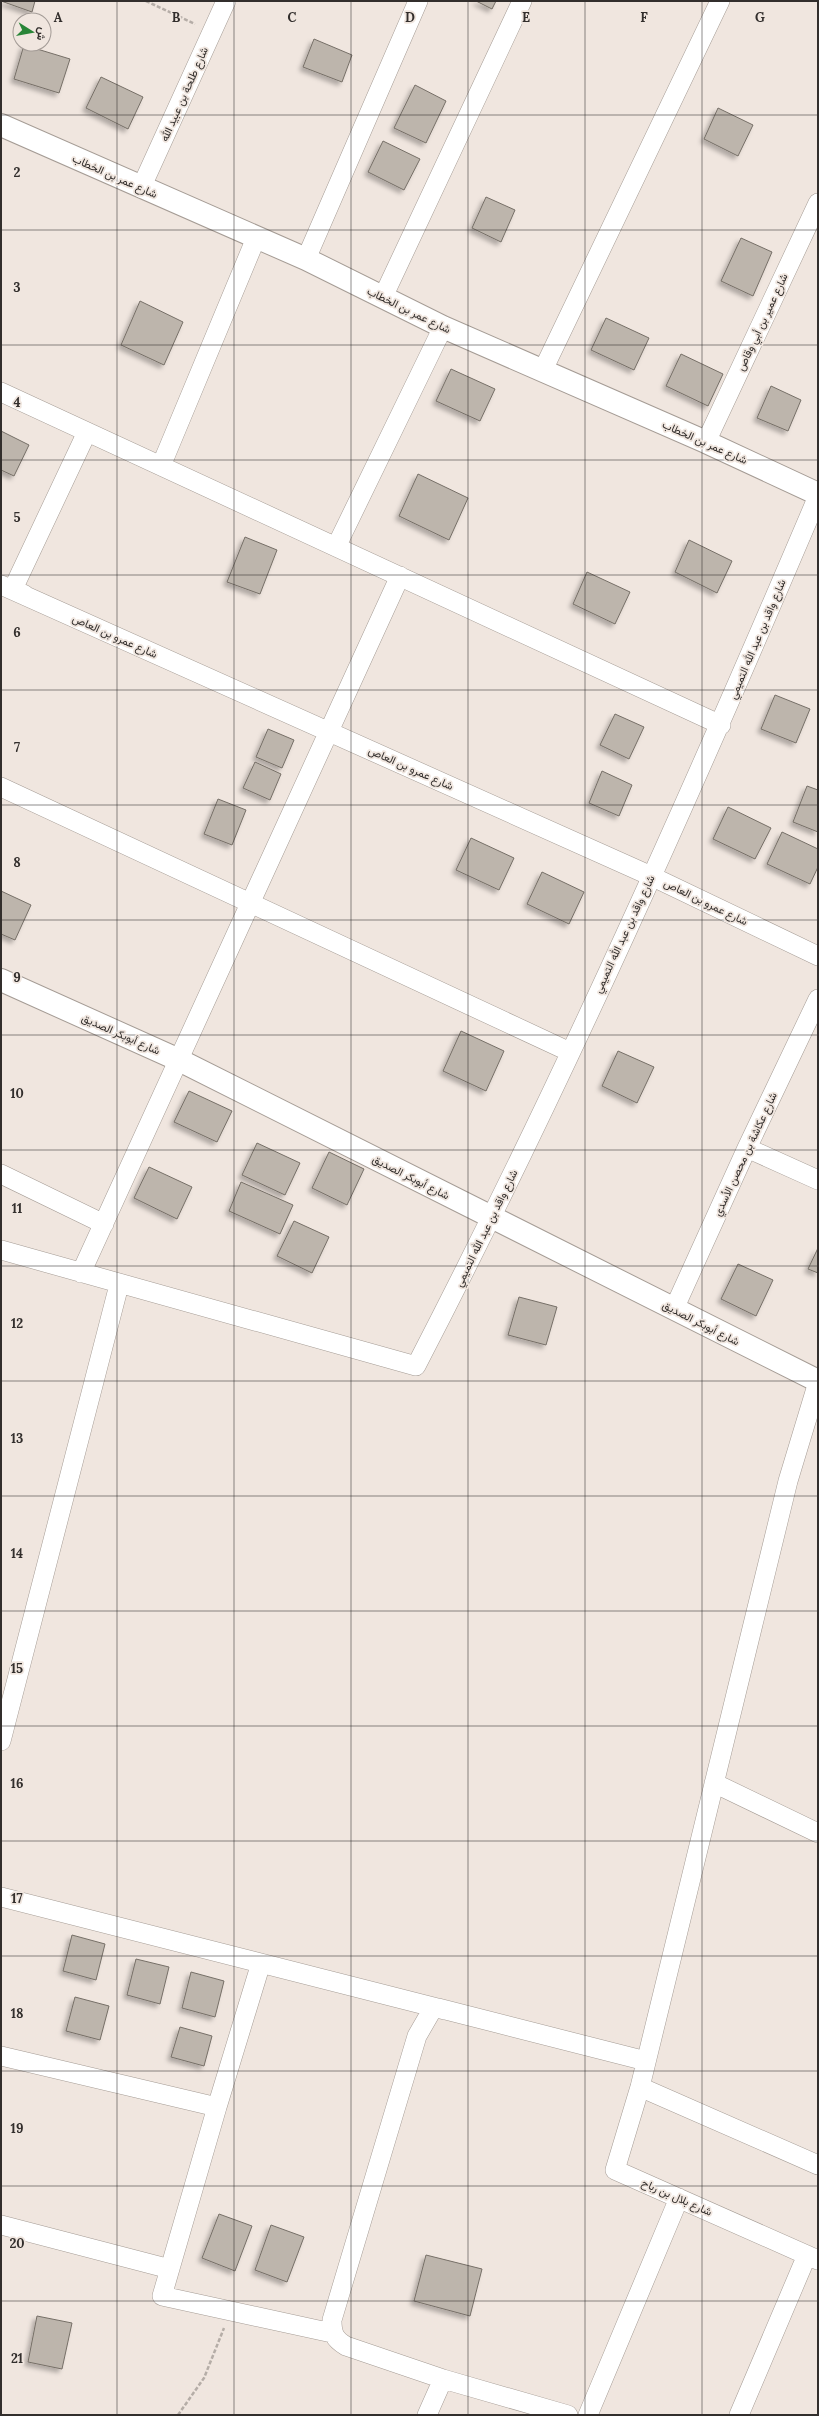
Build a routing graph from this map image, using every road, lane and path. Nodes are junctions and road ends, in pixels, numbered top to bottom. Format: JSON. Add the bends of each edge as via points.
{"nodes":[{"id":1,"x":146,"y":1,"type":"edge"},
{"id":2,"x":226,"y":1,"type":"edge"},
{"id":3,"x":418,"y":1,"type":"edge"},
{"id":4,"x":522,"y":1,"type":"edge"},
{"id":5,"x":720,"y":1,"type":"edge"},
{"id":6,"x":212,"y":32,"type":"junction"},
{"id":7,"x":1,"y":125,"type":"edge"},
{"id":8,"x":141,"y":188,"type":"junction"},
{"id":9,"x":818,"y":203,"type":"edge"},
{"id":10,"x":256,"y":238,"type":"junction"},
{"id":11,"x":306,"y":259,"type":"junction"},
{"id":12,"x":383,"y":297,"type":"junction"},
{"id":13,"x":443,"y":327,"type":"junction"},
{"id":14,"x":543,"y":370,"type":"junction"},
{"id":15,"x":1,"y":392,"type":"edge"},
{"id":16,"x":87,"y":432,"type":"junction"},
{"id":17,"x":706,"y":442,"type":"junction"},
{"id":18,"x":161,"y":466,"type":"junction"},
{"id":19,"x":818,"y":495,"type":"edge"},
{"id":20,"x":336,"y":546,"type":"junction"},
{"id":21,"x":400,"y":576,"type":"junction"},
{"id":22,"x":1,"y":585,"type":"edge"},
{"id":23,"x":721,"y":724,"type":"junction"},
{"id":24,"x":329,"y":731,"type":"junction"},
{"id":25,"x":1,"y":787,"type":"edge"},
{"id":26,"x":651,"y":876,"type":"junction"},
{"id":27,"x":250,"y":905,"type":"junction"},
{"id":28,"x":818,"y":956,"type":"edge"},
{"id":29,"x":1,"y":980,"type":"edge"},
{"id":30,"x":818,"y":999,"type":"edge"},
{"id":31,"x":570,"y":1052,"type":"junction"},
{"id":32,"x":179,"y":1060,"type":"junction"},
{"id":33,"x":747,"y":1148,"type":"junction"},
{"id":34,"x":1,"y":1174,"type":"edge"},
{"id":35,"x":818,"y":1180,"type":"edge"},
{"id":36,"x":492,"y":1218,"type":"junction"},
{"id":37,"x":104,"y":1224,"type":"junction"},
{"id":38,"x":1,"y":1250,"type":"edge"},
{"id":39,"x":81,"y":1273,"type":"junction"},
{"id":40,"x":119,"y":1285,"type":"junction"},
{"id":41,"x":674,"y":1309,"type":"junction"},
{"id":42,"x":818,"y":1382,"type":"edge"},
{"id":43,"x":1,"y":1741,"type":"edge"},
{"id":44,"x":714,"y":1783,"type":"junction"},
{"id":45,"x":818,"y":1833,"type":"edge"},
{"id":46,"x":1,"y":1897,"type":"edge"},
{"id":47,"x":261,"y":1962,"type":"junction"},
{"id":48,"x":472,"y":2017,"type":"junction"},
{"id":49,"x":1,"y":2056,"type":"edge"},
{"id":50,"x":646,"y":2061,"type":"junction"},
{"id":51,"x":640,"y":2087,"type":"junction"},
{"id":52,"x":217,"y":2106,"type":"junction"},
{"id":53,"x":818,"y":2165,"type":"edge"},
{"id":54,"x":678,"y":2198,"type":"junction"},
{"id":55,"x":1,"y":2225,"type":"edge"},
{"id":56,"x":812,"y":2257,"type":"edge"},
{"id":57,"x":170,"y":2269,"type":"junction"},
{"id":58,"x":231,"y":2311,"type":"junction"},
{"id":59,"x":332,"y":2333,"type":"junction"},
{"id":60,"x":443,"y":2379,"type":"junction"},
{"id":61,"x":178,"y":2415,"type":"edge"},
{"id":62,"x":427,"y":2415,"type":"edge"},
{"id":63,"x":568,"y":2415,"type":"edge"},
{"id":64,"x":588,"y":2415,"type":"edge"},
{"id":65,"x":739,"y":2415,"type":"edge"}],
"edges":[{"from":1,"to":6,"type":"path"},
{"from":2,"to":6,"type":"street","name":"شارع طلحة بن عبيد الله"},
{"from":3,"to":11,"type":"street"},
{"from":4,"to":12,"type":"street"},
{"from":5,"to":14,"type":"street"},
{"from":6,"to":8,"type":"street","name":"شارع طلحة بن عبيد الله"},
{"from":7,"to":8,"type":"street","name":"شارع عمر بن الخطاب"},
{"from":8,"to":10,"type":"street","name":"شارع عمر بن الخطاب"},
{"from":9,"to":17,"type":"street","name":"شارع عمير بن أبي وقاص"},
{"from":10,"to":11,"type":"street","name":"شارع عمر بن الخطاب"},
{"from":10,"to":18,"type":"street"},
{"from":11,"to":12,"type":"street","name":"شارع عمر بن الخطاب"},
{"from":12,"to":13,"type":"street","name":"شارع عمر بن الخطاب"},
{"from":13,"to":14,"type":"street","name":"شارع عمر بن الخطاب"},
{"from":13,"to":20,"type":"street"},
{"from":14,"to":17,"type":"street","name":"شارع عمر بن الخطاب"},
{"from":15,"to":16,"type":"street"},
{"from":16,"to":18,"type":"street"},
{"from":16,"to":24,"type":"street","via":[[13,589]]},
{"from":17,"to":19,"type":"street","name":"شارع عمر بن الخطاب"},
{"from":18,"to":20,"type":"street"},
{"from":19,"to":23,"type":"street","name":"شارع واقد بن عبد الله التميمي"},
{"from":20,"to":21,"type":"street"},
{"from":21,"to":23,"type":"street"},
{"from":21,"to":24,"type":"street"},
{"from":22,"to":24,"type":"street","name":"شارع عمرو بن العاص"},
{"from":23,"to":26,"type":"street","name":"شارع واقد بن عبد الله التميمي"},
{"from":24,"to":26,"type":"street","name":"شارع عمرو بن العاص"},
{"from":24,"to":27,"type":"street"},
{"from":25,"to":27,"type":"street"},
{"from":26,"to":28,"type":"street","name":"شارع عمرو بن العاص"},
{"from":26,"to":31,"type":"street","name":"شارع واقد بن عبد الله التميمي"},
{"from":27,"to":31,"type":"street"},
{"from":27,"to":32,"type":"street"},
{"from":29,"to":32,"type":"street","name":"شارع أبوبكر الصديق"},
{"from":30,"to":33,"type":"street","name":"شارع عكاشة بن محصن الأسدي"},
{"from":31,"to":36,"type":"street","name":"شارع واقد بن عبد الله التميمي"},
{"from":32,"to":36,"type":"street","name":"شارع أبوبكر الصديق"},
{"from":32,"to":37,"type":"street"},
{"from":33,"to":35,"type":"street"},
{"from":33,"to":41,"type":"street","name":"شارع عكاشة بن محصن الأسدي"},
{"from":34,"to":37,"type":"street"},
{"from":36,"to":40,"type":"street","name":"شارع واقد بن عبد الله التميمي","via":[[416,1366]]},
{"from":36,"to":41,"type":"street","name":"شارع أبوبكر الصديق"},
{"from":37,"to":39,"type":"street"},
{"from":38,"to":39,"type":"street"},
{"from":39,"to":40,"type":"street"},
{"from":40,"to":43,"type":"street"},
{"from":41,"to":42,"type":"street","name":"شارع أبوبكر الصديق"},
{"from":42,"to":44,"type":"street","via":[[788,1481]]},
{"from":44,"to":45,"type":"street"},
{"from":44,"to":50,"type":"street"},
{"from":46,"to":47,"type":"street"},
{"from":47,"to":48,"type":"street"},
{"from":47,"to":52,"type":"street"},
{"from":48,"to":50,"type":"street"},
{"from":48,"to":59,"type":"street","via":[[438,2008],[432,2010],[417,2036],[332,2320]]},
{"from":49,"to":52,"type":"street"},
{"from":50,"to":51,"type":"street"},
{"from":51,"to":53,"type":"street"},
{"from":51,"to":54,"type":"street","name":"شارع بلال بن رباح","via":[[615,2170]]},
{"from":52,"to":57,"type":"street"},
{"from":54,"to":56,"type":"street","name":"شارع بلال بن رباح"},
{"from":54,"to":64,"type":"street"},
{"from":55,"to":57,"type":"street"},
{"from":56,"to":65,"type":"street"},
{"from":57,"to":58,"type":"street","via":[[162,2296]]},
{"from":58,"to":59,"type":"street"},
{"from":58,"to":61,"type":"path","via":[[204,2378]]},
{"from":59,"to":60,"type":"street","via":[[337,2341],[346,2346]]},
{"from":60,"to":62,"type":"street"},
{"from":60,"to":63,"type":"street"}]}
